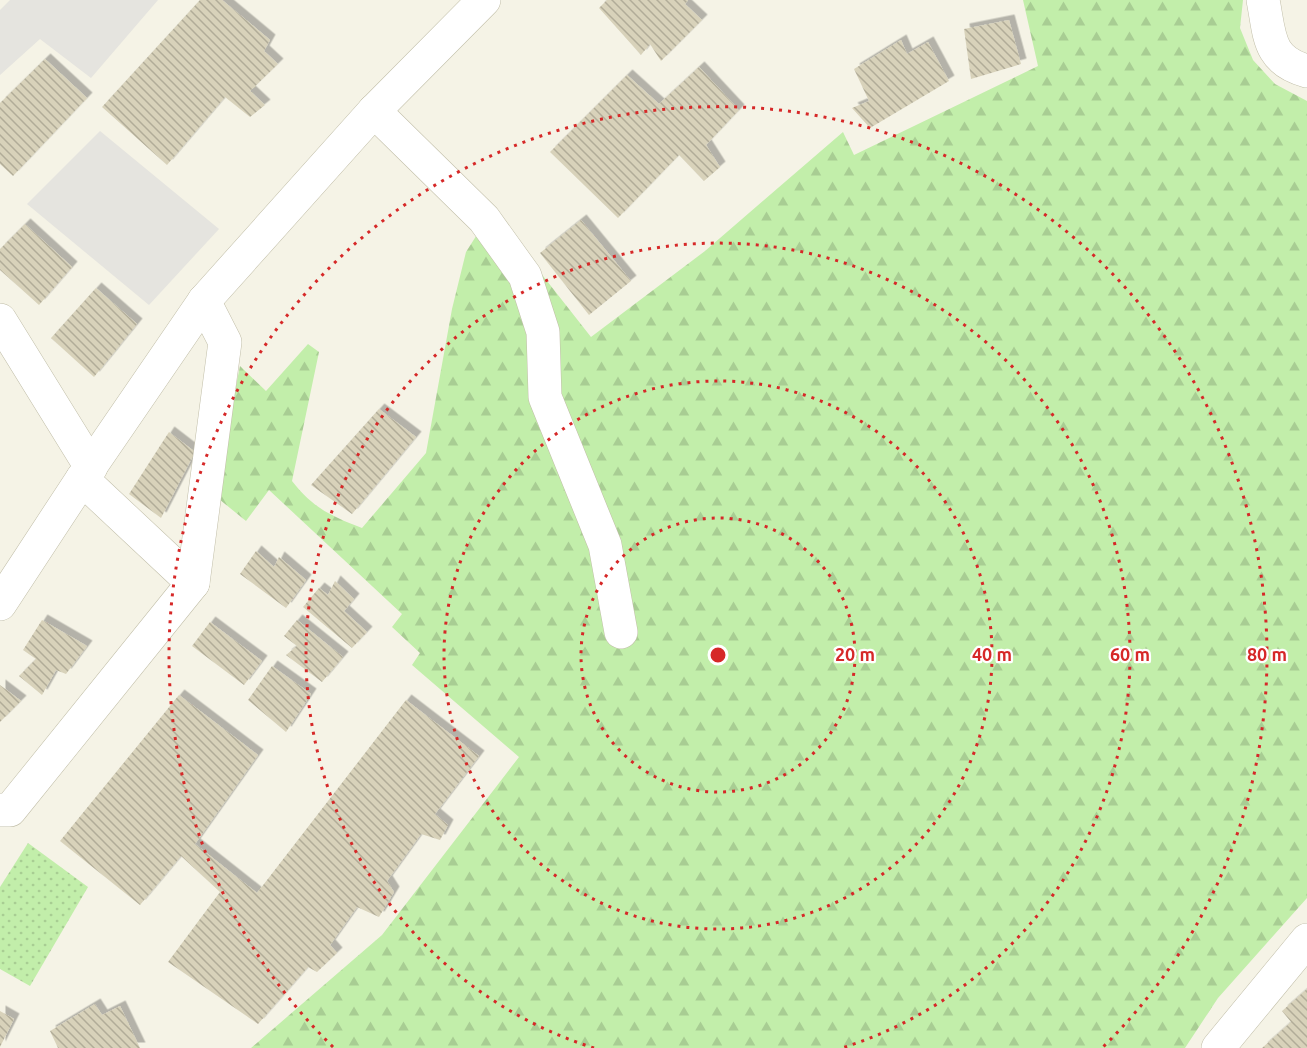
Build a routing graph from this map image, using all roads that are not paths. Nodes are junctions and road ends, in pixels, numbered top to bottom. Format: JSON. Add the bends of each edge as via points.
{"nodes":[{"id":1,"x":484,"y":0,"type":"edge"},
{"id":2,"x":1263,"y":0,"type":"edge"},
{"id":3,"x":1307,"y":71,"type":"edge"},
{"id":4,"x":374,"y":111,"type":"junction"},
{"id":5,"x":204,"y":301,"type":"junction"},
{"id":6,"x":0,"y":320,"type":"edge"},
{"id":7,"x":86,"y":473,"type":"junction"},
{"id":8,"x":193,"y":583,"type":"junction"},
{"id":9,"x":0,"y":604,"type":"edge"},
{"id":10,"x":621,"y":632,"type":"dead end"},
{"id":11,"x":0,"y":810,"type":"edge"},
{"id":12,"x":1307,"y":940,"type":"edge"},
{"id":13,"x":1218,"y":1048,"type":"edge"}],
"edges":[{"from":1,"to":4,"type":"street"},
{"from":2,"to":3,"type":"street","via":[[1273,49],[1291,67]]},
{"from":4,"to":5,"type":"street"},
{"from":4,"to":10,"type":"street","via":[[484,219],[525,276],[543,332],[545,397],[605,545]]},
{"from":5,"to":7,"type":"street"},
{"from":5,"to":8,"type":"street","via":[[225,342]]},
{"from":6,"to":7,"type":"street"},
{"from":7,"to":8,"type":"street"},
{"from":7,"to":9,"type":"street"},
{"from":8,"to":11,"type":"street","via":[[10,810]]},
{"from":12,"to":13,"type":"street"}]}
